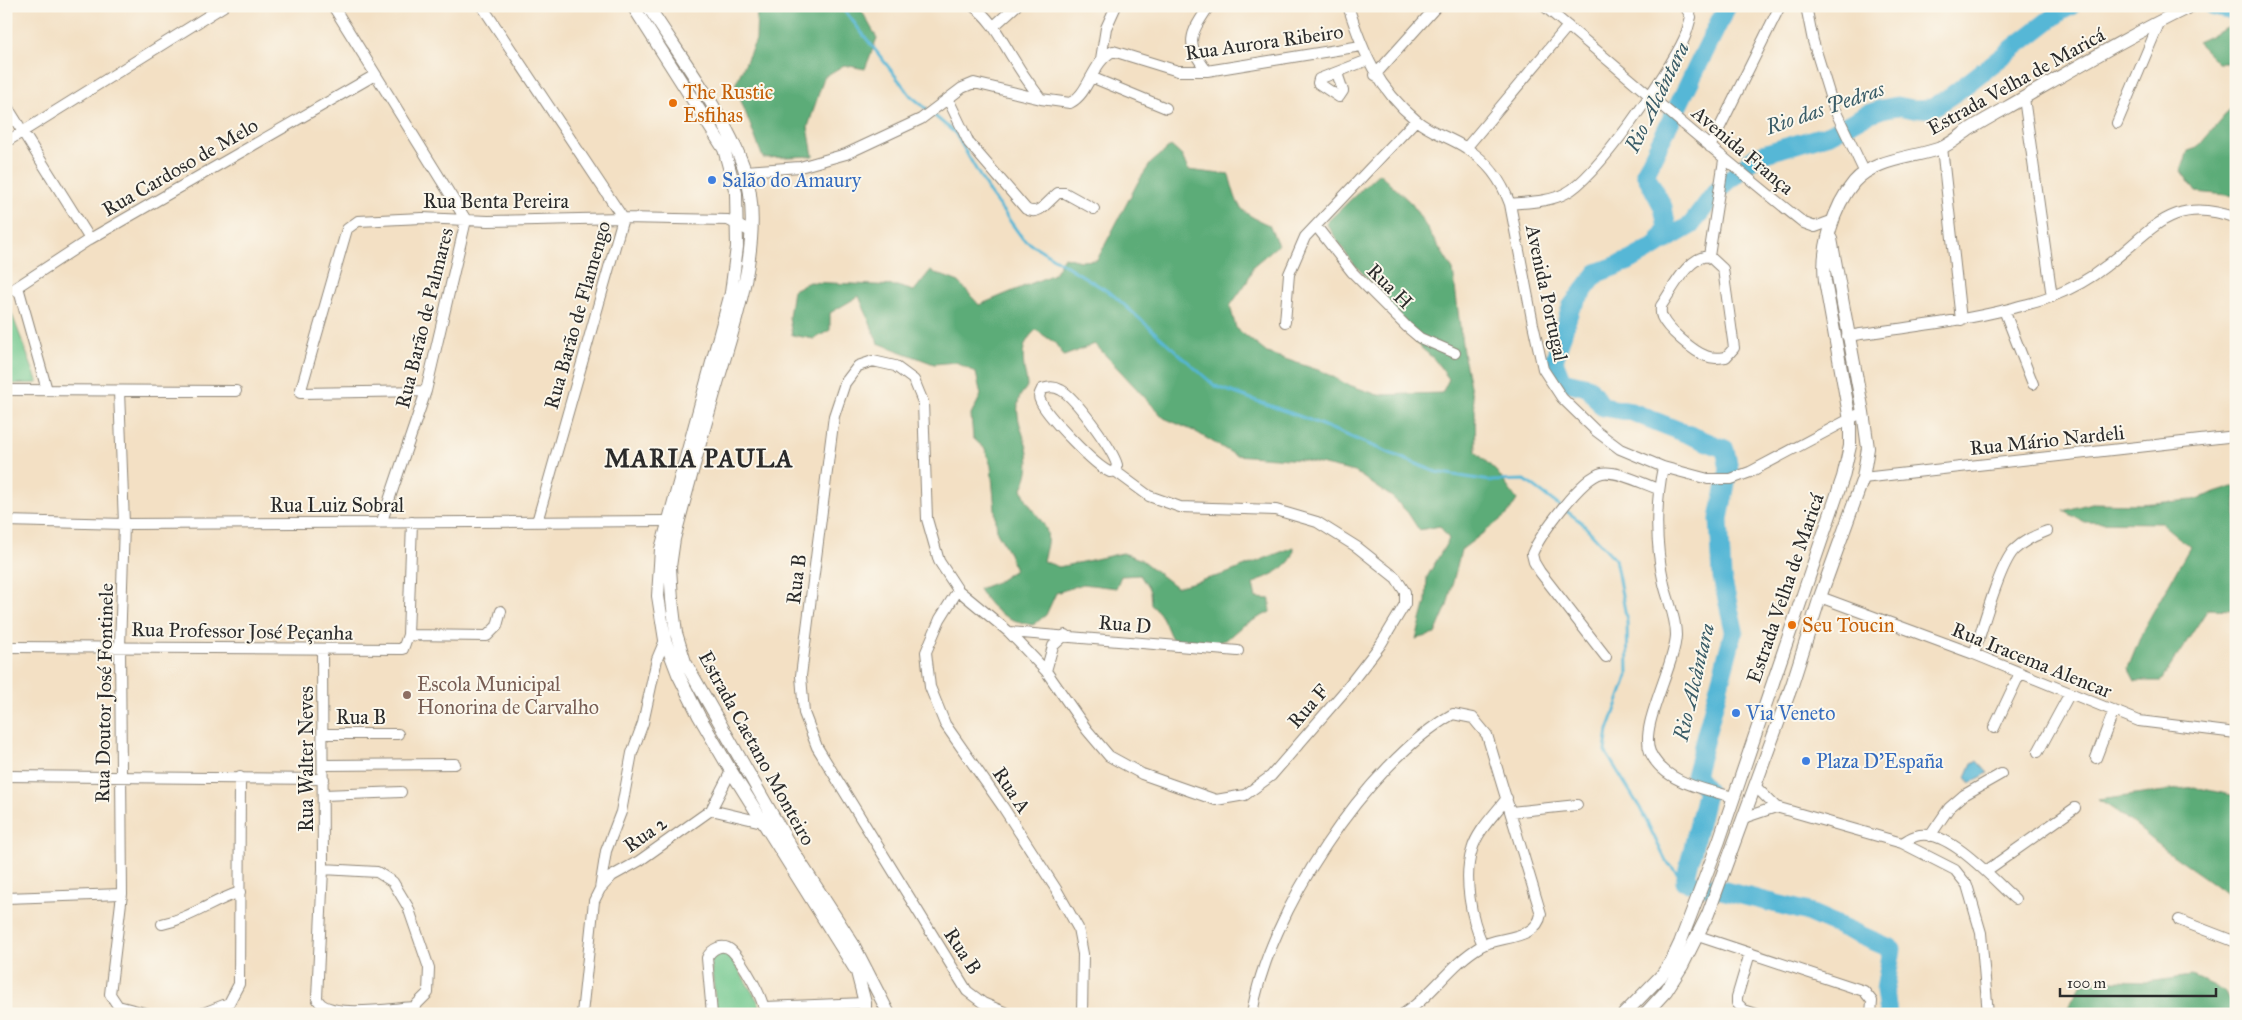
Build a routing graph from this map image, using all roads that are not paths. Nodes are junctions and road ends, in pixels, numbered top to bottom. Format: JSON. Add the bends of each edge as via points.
{"nodes":[{"id":1,"x":224,"y":6,"type":"edge"},
{"id":2,"x":333,"y":6,"type":"edge"},
{"id":3,"x":482,"y":6,"type":"edge"},
{"id":4,"x":633,"y":6,"type":"edge"},
{"id":5,"x":648,"y":6,"type":"edge"},
{"id":6,"x":973,"y":6,"type":"edge"},
{"id":7,"x":1016,"y":6,"type":"edge"},
{"id":8,"x":1116,"y":6,"type":"edge"},
{"id":9,"x":1209,"y":6,"type":"edge"},
{"id":10,"x":1348,"y":6,"type":"edge"},
{"id":11,"x":1437,"y":6,"type":"edge"},
{"id":12,"x":1544,"y":6,"type":"edge"},
{"id":13,"x":1685,"y":6,"type":"edge"},
{"id":14,"x":1780,"y":6,"type":"edge"},
{"id":15,"x":1806,"y":6,"type":"edge"},
{"id":16,"x":2191,"y":6,"type":"edge"},
{"id":17,"x":213,"y":9,"type":"edge"},
{"id":18,"x":2160,"y":21,"type":"junction"},
{"id":19,"x":994,"y":26,"type":"junction"},
{"id":20,"x":1568,"y":26,"type":"junction"},
{"id":21,"x":1361,"y":46,"type":"junction"},
{"id":22,"x":1100,"y":59,"type":"junction"},
{"id":23,"x":1368,"y":60,"type":"junction"},
{"id":24,"x":1207,"y":71,"type":"junction"},
{"id":25,"x":1337,"y":73,"type":"dead end"},
{"id":26,"x":374,"y":75,"type":"junction"},
{"id":27,"x":1375,"y":75,"type":"junction"},
{"id":28,"x":1091,"y":77,"type":"junction"},
{"id":29,"x":1650,"y":95,"type":"junction"},
{"id":30,"x":2024,"y":98,"type":"junction"},
{"id":31,"x":948,"y":99,"type":"junction"},
{"id":32,"x":1041,"y":99,"type":"junction"},
{"id":33,"x":6,"y":105,"type":"edge"},
{"id":34,"x":1166,"y":108,"type":"dead end"},
{"id":35,"x":1416,"y":120,"type":"junction"},
{"id":36,"x":2118,"y":123,"type":"dead end"},
{"id":37,"x":23,"y":131,"type":"junction"},
{"id":38,"x":6,"y":142,"type":"edge"},
{"id":39,"x":1710,"y":147,"type":"junction"},
{"id":40,"x":1942,"y":147,"type":"junction"},
{"id":41,"x":1466,"y":148,"type":"junction"},
{"id":42,"x":1724,"y":160,"type":"junction"},
{"id":43,"x":745,"y":171,"type":"junction"},
{"id":44,"x":1865,"y":173,"type":"junction"},
{"id":45,"x":1510,"y":204,"type":"junction"},
{"id":46,"x":1094,"y":209,"type":"dead end"},
{"id":47,"x":623,"y":218,"type":"junction"},
{"id":48,"x":2236,"y":218,"type":"edge"},
{"id":49,"x":466,"y":220,"type":"junction"},
{"id":50,"x":1834,"y":220,"type":"junction"},
{"id":51,"x":737,"y":224,"type":"junction"},
{"id":52,"x":1316,"y":226,"type":"junction"},
{"id":53,"x":751,"y":232,"type":"junction"},
{"id":54,"x":1830,"y":234,"type":"junction"},
{"id":55,"x":90,"y":239,"type":"junction"},
{"id":56,"x":1709,"y":256,"type":"junction"},
{"id":57,"x":18,"y":287,"type":"junction"},
{"id":58,"x":6,"y":294,"type":"edge"},
{"id":59,"x":2052,"y":297,"type":"junction"},
{"id":60,"x":2004,"y":310,"type":"junction"},
{"id":61,"x":1961,"y":320,"type":"junction"},
{"id":62,"x":1286,"y":322,"type":"dead end"},
{"id":63,"x":1848,"y":336,"type":"junction"},
{"id":64,"x":1455,"y":352,"type":"dead end"},
{"id":65,"x":2033,"y":384,"type":"dead end"},
{"id":66,"x":6,"y":390,"type":"edge"},
{"id":67,"x":48,"y":390,"type":"junction"},
{"id":68,"x":236,"y":390,"type":"dead end"},
{"id":69,"x":120,"y":391,"type":"junction"},
{"id":70,"x":426,"y":391,"type":"junction"},
{"id":71,"x":1863,"y":412,"type":"junction"},
{"id":72,"x":1850,"y":420,"type":"junction"},
{"id":73,"x":2236,"y":436,"type":"edge"},
{"id":74,"x":1663,"y":467,"type":"junction"},
{"id":75,"x":1115,"y":471,"type":"junction"},
{"id":76,"x":1863,"y":478,"type":"junction"},
{"id":77,"x":1658,"y":489,"type":"junction"},
{"id":78,"x":6,"y":520,"type":"edge"},
{"id":79,"x":382,"y":521,"type":"junction"},
{"id":80,"x":667,"y":521,"type":"junction"},
{"id":81,"x":412,"y":522,"type":"junction"},
{"id":82,"x":537,"y":522,"type":"junction"},
{"id":83,"x":124,"y":524,"type":"junction"},
{"id":84,"x":2048,"y":531,"type":"dead end"},
{"id":85,"x":958,"y":590,"type":"junction"},
{"id":86,"x":1820,"y":596,"type":"junction"},
{"id":87,"x":501,"y":611,"type":"dead end"},
{"id":88,"x":1009,"y":632,"type":"junction"},
{"id":89,"x":408,"y":635,"type":"junction"},
{"id":90,"x":1065,"y":635,"type":"junction"},
{"id":91,"x":665,"y":640,"type":"junction"},
{"id":92,"x":6,"y":647,"type":"edge"},
{"id":93,"x":120,"y":647,"type":"junction"},
{"id":94,"x":322,"y":649,"type":"junction"},
{"id":95,"x":1238,"y":651,"type":"dead end"},
{"id":96,"x":1974,"y":654,"type":"junction"},
{"id":97,"x":1606,"y":657,"type":"dead end"},
{"id":98,"x":1046,"y":670,"type":"junction"},
{"id":99,"x":2020,"y":672,"type":"junction"},
{"id":100,"x":2070,"y":694,"type":"junction"},
{"id":101,"x":2113,"y":713,"type":"junction"},
{"id":102,"x":1994,"y":728,"type":"dead end"},
{"id":103,"x":2236,"y":733,"type":"edge"},
{"id":104,"x":324,"y":734,"type":"junction"},
{"id":105,"x":398,"y":734,"type":"dead end"},
{"id":106,"x":2038,"y":752,"type":"dead end"},
{"id":107,"x":2096,"y":758,"type":"dead end"},
{"id":108,"x":455,"y":764,"type":"dead end"},
{"id":109,"x":324,"y":765,"type":"junction"},
{"id":110,"x":731,"y":771,"type":"junction"},
{"id":111,"x":2001,"y":774,"type":"dead end"},
{"id":112,"x":6,"y":776,"type":"edge"},
{"id":113,"x":120,"y":777,"type":"junction"},
{"id":114,"x":240,"y":777,"type":"junction"},
{"id":115,"x":324,"y":779,"type":"junction"},
{"id":116,"x":1755,"y":786,"type":"junction"},
{"id":117,"x":402,"y":792,"type":"dead end"},
{"id":118,"x":324,"y":795,"type":"junction"},
{"id":119,"x":1734,"y":797,"type":"junction"},
{"id":120,"x":1507,"y":798,"type":"junction"},
{"id":121,"x":1578,"y":805,"type":"dead end"},
{"id":122,"x":1776,"y":807,"type":"junction"},
{"id":123,"x":2075,"y":808,"type":"dead end"},
{"id":124,"x":711,"y":810,"type":"junction"},
{"id":125,"x":1511,"y":812,"type":"junction"},
{"id":126,"x":1743,"y":818,"type":"junction"},
{"id":127,"x":762,"y":822,"type":"junction"},
{"id":128,"x":1930,"y":836,"type":"junction"},
{"id":129,"x":1902,"y":843,"type":"junction"},
{"id":130,"x":323,"y":869,"type":"junction"},
{"id":131,"x":1986,"y":871,"type":"junction"},
{"id":132,"x":600,"y":889,"type":"junction"},
{"id":133,"x":240,"y":892,"type":"junction"},
{"id":134,"x":122,"y":894,"type":"junction"},
{"id":135,"x":6,"y":898,"type":"edge"},
{"id":136,"x":2015,"y":898,"type":"dead end"},
{"id":137,"x":2179,"y":920,"type":"dead end"},
{"id":138,"x":162,"y":924,"type":"dead end"},
{"id":139,"x":1700,"y":931,"type":"junction"},
{"id":140,"x":2236,"y":942,"type":"edge"},
{"id":141,"x":1483,"y":945,"type":"junction"},
{"id":142,"x":1750,"y":953,"type":"junction"},
{"id":143,"x":865,"y":1008,"type":"edge"},
{"id":144,"x":765,"y":1010,"type":"edge"},
{"id":145,"x":1647,"y":1013,"type":"edge"},
{"id":146,"x":149,"y":1014,"type":"edge"},
{"id":147,"x":202,"y":1014,"type":"edge"},
{"id":148,"x":582,"y":1014,"type":"edge"},
{"id":149,"x":712,"y":1014,"type":"edge"},
{"id":150,"x":888,"y":1014,"type":"edge"},
{"id":151,"x":1009,"y":1014,"type":"edge"},
{"id":152,"x":1082,"y":1014,"type":"edge"},
{"id":153,"x":1252,"y":1014,"type":"edge"},
{"id":154,"x":1403,"y":1014,"type":"edge"},
{"id":155,"x":1624,"y":1014,"type":"edge"},
{"id":156,"x":1756,"y":1014,"type":"edge"},
{"id":157,"x":1871,"y":1014,"type":"edge"},
{"id":158,"x":1988,"y":1014,"type":"edge"}],
"edges":[{"from":1,"to":17,"type":"street"},
{"from":2,"to":26,"type":"street","name":"Rua Barão de Palmares"},
{"from":3,"to":47,"type":"street","name":"Rua Barão de Flamengo"},
{"from":4,"to":51,"type":"main road","name":"Estrada Caetano Monteiro","via":[[724,149],[736,193]]},
{"from":5,"to":43,"type":"main road","name":"Estrada Caetano Monteiro","via":[[734,141]]},
{"from":6,"to":19,"type":"street"},
{"from":7,"to":19,"type":"street"},
{"from":8,"to":22,"type":"street","via":[[1106,28]]},
{"from":9,"to":24,"type":"street","via":[[1192,36],[1192,48]]},
{"from":10,"to":21,"type":"street","name":"Avenida Portugal"},
{"from":11,"to":27,"type":"street"},
{"from":12,"to":20,"type":"street","name":"Avenida França"},
{"from":13,"to":29,"type":"street","via":[[1691,17],[1684,39]]},
{"from":14,"to":39,"type":"street"},
{"from":15,"to":44,"type":"street","via":[[1833,106]]},
{"from":16,"to":18,"type":"main road","name":"Estrada Velha de Maricá"},
{"from":17,"to":37,"type":"street"},
{"from":18,"to":30,"type":"main road","name":"Estrada Velha de Maricá"},
{"from":18,"to":36,"type":"street"},
{"from":19,"to":32,"type":"street"},
{"from":20,"to":29,"type":"street","name":"Avenida França"},
{"from":20,"to":41,"type":"street"},
{"from":21,"to":23,"type":"street","name":"Avenida Portugal"},
{"from":21,"to":24,"type":"street","name":"Rua Aurora Ribeiro"},
{"from":22,"to":24,"type":"street","name":"Rua Aurora Ribeiro","via":[[1113,51],[1178,71]]},
{"from":22,"to":28,"type":"street"},
{"from":23,"to":25,"type":"street"},
{"from":23,"to":27,"type":"street","name":"Avenida Portugal"},
{"from":26,"to":49,"type":"street","name":"Rua Barão de Palmares"},
{"from":26,"to":55,"type":"street","name":"Rua Cardoso de Melo"},
{"from":27,"to":35,"type":"street","name":"Avenida Portugal"},
{"from":28,"to":32,"type":"street","via":[[1078,98],[1070,103]]},
{"from":28,"to":34,"type":"street"},
{"from":29,"to":39,"type":"street","name":"Avenida França"},
{"from":29,"to":45,"type":"street","via":[[1586,177],[1567,193],[1547,200]]},
{"from":30,"to":40,"type":"main road","name":"Estrada Velha de Maricá"},
{"from":30,"to":59,"type":"street"},
{"from":31,"to":32,"type":"street","via":[[974,83]]},
{"from":31,"to":43,"type":"street","via":[[920,119],[846,154],[800,167]]},
{"from":31,"to":46,"type":"street","via":[[970,143],[1026,209],[1038,212],[1058,192]]},
{"from":33,"to":37,"type":"street"},
{"from":35,"to":41,"type":"street","name":"Avenida Portugal"},
{"from":35,"to":52,"type":"street"},
{"from":37,"to":38,"type":"street"},
{"from":37,"to":55,"type":"street"},
{"from":39,"to":42,"type":"street","name":"Avenida França"},
{"from":40,"to":44,"type":"main road","name":"Estrada Velha de Maricá"},
{"from":40,"to":61,"type":"street"},
{"from":41,"to":45,"type":"street","name":"Avenida Portugal","via":[[1486,163],[1504,187]]},
{"from":42,"to":50,"type":"street","name":"Avenida França","via":[[1804,223],[1815,227]]},
{"from":42,"to":56,"type":"street"},
{"from":43,"to":53,"type":"main road","name":"Estrada Caetano Monteiro"},
{"from":44,"to":50,"type":"main road","name":"Estrada Velha de Maricá","via":[[1845,194]]},
{"from":45,"to":74,"type":"street","name":"Avenida Portugal","via":[[1544,369],[1562,398],[1596,431],[1620,449]]},
{"from":47,"to":49,"type":"street","name":"Rua Benta Pereira"},
{"from":47,"to":51,"type":"street","name":"Rua Benta Pereira","via":[[728,220]]},
{"from":47,"to":82,"type":"street","name":"Rua Barão de Flamengo"},
{"from":48,"to":59,"type":"street","via":[[2197,210],[2173,215],[2155,225],[2106,266]]},
{"from":49,"to":70,"type":"street","name":"Rua Barão de Palmares"},
{"from":49,"to":70,"type":"street","name":"Rua Benta Pereira","via":[[358,221],[347,229],[300,393]]},
{"from":50,"to":54,"type":"main road","name":"Estrada Velha de Maricá"},
{"from":51,"to":53,"type":"street","name":"Rua Benta Pereira"},
{"from":51,"to":80,"type":"main road","name":"Estrada Caetano Monteiro","via":[[731,293]]},
{"from":52,"to":62,"type":"street","via":[[1298,250],[1289,274]]},
{"from":52,"to":64,"type":"street","name":"Rua H","via":[[1352,272],[1407,327],[1420,338]]},
{"from":53,"to":150,"type":"main road","name":"Estrada Caetano Monteiro","via":[[745,286],[674,539],[670,567],[676,633],[685,662],[706,701],[793,851],[853,944]]},
{"from":54,"to":63,"type":"main road","name":"Estrada Velha de Maricá"},
{"from":54,"to":72,"type":"main road","name":"Estrada Velha de Maricá","via":[[1824,276]]},
{"from":55,"to":57,"type":"street","name":"Rua Cardoso de Melo"},
{"from":56,"to":56,"type":"street","via":[[1723,269],[1734,348],[1726,357],[1716,358],[1698,352],[1675,333],[1660,314],[1661,306],[1690,264],[1699,257]]},
{"from":57,"to":58,"type":"street","name":"Rua Cardoso de Melo"},
{"from":57,"to":67,"type":"street"},
{"from":59,"to":60,"type":"street"},
{"from":60,"to":61,"type":"street"},
{"from":60,"to":65,"type":"street"},
{"from":61,"to":63,"type":"street"},
{"from":63,"to":71,"type":"main road","name":"Estrada Velha de Maricá"},
{"from":66,"to":67,"type":"street"},
{"from":67,"to":69,"type":"street"},
{"from":68,"to":69,"type":"street"},
{"from":69,"to":83,"type":"street","name":"Rua Doutor José Fontinele"},
{"from":70,"to":79,"type":"street","name":"Rua Barão de Palmares"},
{"from":71,"to":72,"type":"street","name":"Avenida Portugal"},
{"from":71,"to":76,"type":"main road","name":"Estrada Velha de Maricá","via":[[1868,448]]},
{"from":72,"to":74,"type":"street","name":"Avenida Portugal","via":[[1731,479],[1708,480]]},
{"from":72,"to":119,"type":"main road","name":"Estrada Velha de Maricá","via":[[1850,446],[1843,477]]},
{"from":73,"to":76,"type":"street","name":"Rua Mário Nardeli"},
{"from":74,"to":77,"type":"street"},
{"from":75,"to":75,"type":"street","name":"Rua F","via":[[1117,465],[1112,454],[1070,397],[1061,389],[1050,386],[1042,389],[1040,401],[1054,419],[1103,470]]},
{"from":75,"to":98,"type":"street","name":"Rua F","via":[[1149,496],[1180,507],[1276,510],[1317,522],[1357,547],[1396,578],[1405,592],[1405,604],[1381,644],[1348,686],[1271,776],[1245,795],[1216,800],[1142,774],[1109,756]]},
{"from":76,"to":86,"type":"main road","name":"Estrada Velha de Maricá"},
{"from":77,"to":97,"type":"street","via":[[1613,473],[1602,473],[1580,488],[1532,554],[1534,562]]},
{"from":77,"to":119,"type":"street","via":[[1658,546],[1676,636],[1648,733],[1649,750],[1658,766],[1689,784]]},
{"from":78,"to":83,"type":"street","name":"Rua Luiz Sobral"},
{"from":79,"to":81,"type":"street","name":"Rua Luiz Sobral"},
{"from":79,"to":83,"type":"street","name":"Rua Luiz Sobral"},
{"from":80,"to":82,"type":"street","name":"Rua Luiz Sobral"},
{"from":80,"to":91,"type":"main road","name":"Estrada Caetano Monteiro","via":[[661,549],[658,596]]},
{"from":81,"to":82,"type":"street","name":"Rua Luiz Sobral"},
{"from":81,"to":89,"type":"street"},
{"from":83,"to":93,"type":"street","name":"Rua Doutor José Fontinele"},
{"from":84,"to":96,"type":"street","via":[[2027,539],[2013,551],[2003,570]]},
{"from":85,"to":88,"type":"street","name":"Rua F"},
{"from":85,"to":151,"type":"street","name":"Rua B","via":[[939,561],[927,519],[923,402],[914,380],[895,366],[873,361],[858,366],[845,383],[834,416],[801,676],[804,713],[817,747],[958,976],[983,1003]]},
{"from":85,"to":152,"type":"street","name":"Rua A","via":[[940,619],[926,652],[930,686],[945,724],[1003,807],[1078,928],[1083,954]]},
{"from":86,"to":96,"type":"street","name":"Rua Iracema Alencar"},
{"from":86,"to":116,"type":"main road","name":"Estrada Velha de Maricá"},
{"from":87,"to":89,"type":"street","via":[[497,626],[487,636]]},
{"from":88,"to":90,"type":"street","name":"Rua D"},
{"from":88,"to":98,"type":"street","name":"Rua F"},
{"from":89,"to":94,"type":"street","name":"Rua Professor José Peçanha","via":[[403,649],[397,650]]},
{"from":90,"to":95,"type":"street","name":"Rua D"},
{"from":90,"to":98,"type":"street","via":[[1053,646]]},
{"from":91,"to":110,"type":"main road","name":"Estrada Caetano Monteiro","via":[[682,682]]},
{"from":91,"to":132,"type":"street","via":[[632,753],[622,806],[606,851]]},
{"from":92,"to":93,"type":"street","name":"Rua Professor José Peçanha"},
{"from":93,"to":94,"type":"street","name":"Rua Professor José Peçanha"},
{"from":93,"to":113,"type":"street","name":"Rua Doutor José Fontinele"},
{"from":94,"to":104,"type":"street","name":"Rua Walter Neves"},
{"from":96,"to":99,"type":"street","name":"Rua Iracema Alencar"},
{"from":99,"to":100,"type":"street","name":"Rua Iracema Alencar"},
{"from":99,"to":102,"type":"street"},
{"from":100,"to":101,"type":"street","name":"Rua Iracema Alencar"},
{"from":100,"to":106,"type":"street"},
{"from":101,"to":103,"type":"street","name":"Rua Iracema Alencar","via":[[2162,726]]},
{"from":101,"to":107,"type":"street"},
{"from":104,"to":105,"type":"street","name":"Rua B"},
{"from":104,"to":109,"type":"street","name":"Rua Walter Neves"},
{"from":108,"to":109,"type":"street"},
{"from":109,"to":115,"type":"street","name":"Rua Walter Neves"},
{"from":110,"to":124,"type":"street","name":"Rua 2"},
{"from":110,"to":127,"type":"main road","name":"Estrada Caetano Monteiro"},
{"from":111,"to":128,"type":"street","via":[[1964,795],[1949,808]]},
{"from":112,"to":113,"type":"street"},
{"from":113,"to":114,"type":"street"},
{"from":113,"to":134,"type":"street","name":"Rua Doutor José Fontinele"},
{"from":114,"to":115,"type":"street"},
{"from":114,"to":133,"type":"street"},
{"from":115,"to":118,"type":"street","name":"Rua Walter Neves"},
{"from":116,"to":122,"type":"street"},
{"from":116,"to":126,"type":"main road","name":"Estrada Velha de Maricá"},
{"from":117,"to":118,"type":"street"},
{"from":118,"to":130,"type":"street","name":"Rua Walter Neves"},
{"from":119,"to":155,"type":"main road","name":"Estrada Velha de Maricá","via":[[1671,962]]},
{"from":120,"to":125,"type":"street"},
{"from":120,"to":141,"type":"street","via":[[1472,849],[1468,889],[1474,924]]},
{"from":120,"to":153,"type":"street","via":[[1487,735],[1473,718],[1453,714],[1431,726],[1377,777],[1294,895],[1275,936]]},
{"from":121,"to":125,"type":"street"},
{"from":122,"to":126,"type":"street"},
{"from":122,"to":129,"type":"street"},
{"from":123,"to":131,"type":"street"},
{"from":124,"to":127,"type":"street"},
{"from":124,"to":132,"type":"street","name":"Rua 2","via":[[612,876]]},
{"from":125,"to":141,"type":"street","via":[[1541,914],[1540,923],[1533,930]]},
{"from":126,"to":139,"type":"main road","name":"Estrada Velha de Maricá"},
{"from":127,"to":143,"type":"main road","name":"Estrada Caetano Monteiro","via":[[857,972]]},
{"from":128,"to":129,"type":"street","via":[[1917,836]]},
{"from":128,"to":131,"type":"street","via":[[1964,852]]},
{"from":129,"to":158,"type":"street","via":[[1955,870],[1967,885],[1981,934]]},
{"from":130,"to":130,"type":"street","name":"Rua Walter Neves","via":[[377,872],[393,882],[408,907],[428,968],[428,993],[414,1007],[349,1012],[325,1009],[319,1004]]},
{"from":131,"to":136,"type":"street"},
{"from":132,"to":148,"type":"street","via":[[594,901]]},
{"from":133,"to":138,"type":"street","via":[[219,898],[182,920]]},
{"from":133,"to":147,"type":"street","via":[[240,984],[229,1003]]},
{"from":134,"to":135,"type":"street"},
{"from":134,"to":146,"type":"street","name":"Rua Doutor José Fontinele","via":[[110,994],[118,1006]]},
{"from":137,"to":140,"type":"street"},
{"from":139,"to":142,"type":"street"},
{"from":139,"to":145,"type":"main road","name":"Estrada Velha de Maricá","via":[[1677,974]]},
{"from":141,"to":154,"type":"street","via":[[1462,958]]},
{"from":142,"to":156,"type":"street","via":[[1736,997],[1740,1007]]},
{"from":142,"to":157,"type":"street","via":[[1864,991],[1872,1001]]},
{"from":143,"to":144,"type":"street"},
{"from":144,"to":149,"type":"street","via":[[733,952],[728,948],[718,948],[709,954],[706,964]]}]}
